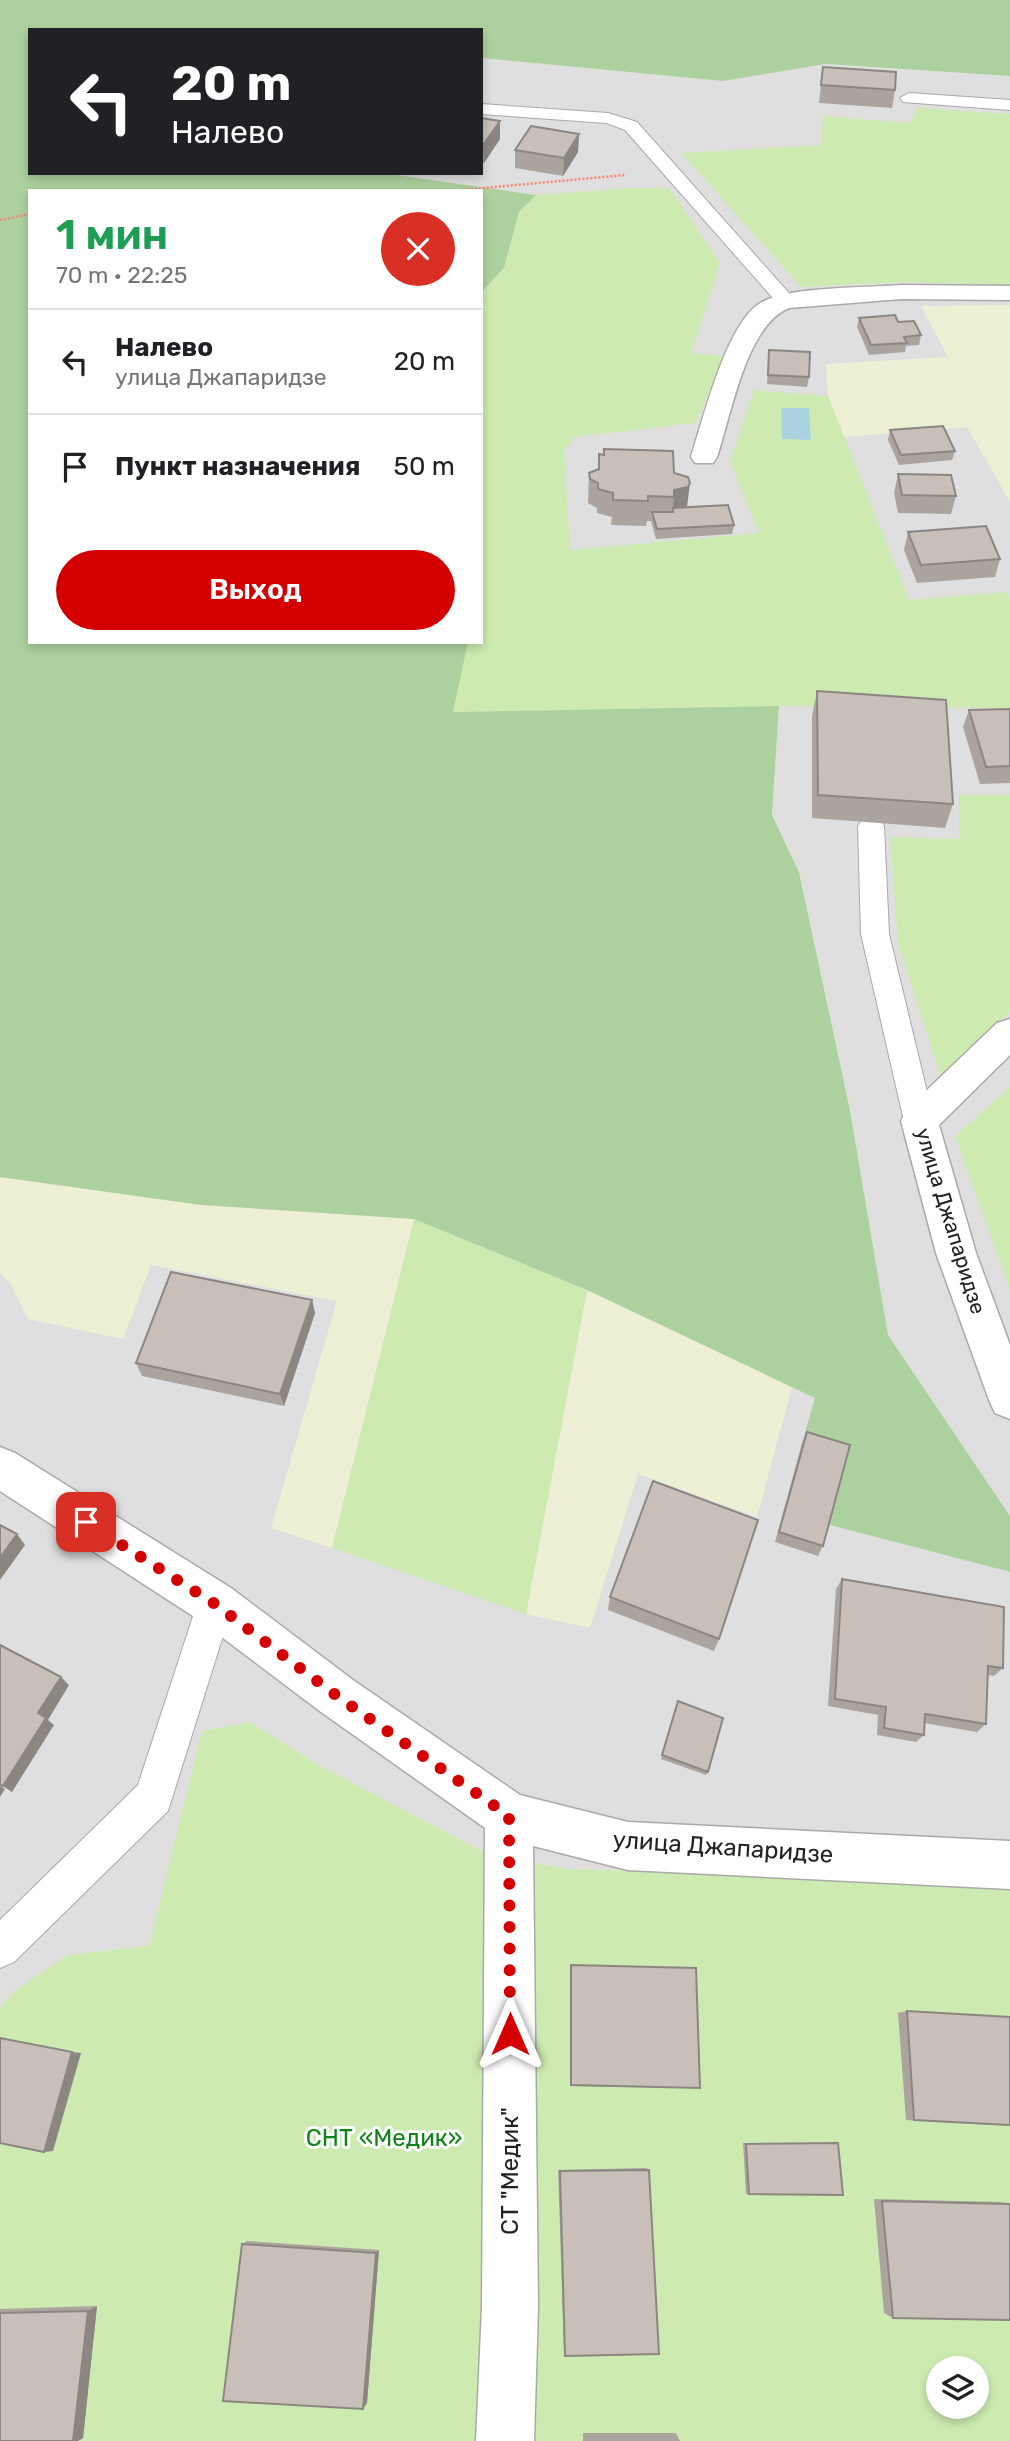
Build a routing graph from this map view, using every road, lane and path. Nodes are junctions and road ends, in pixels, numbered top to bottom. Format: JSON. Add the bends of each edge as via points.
{"nodes":[{"id":1,"x":909,"y":98,"type":"dead end"},
{"id":2,"x":1010,"y":105,"type":"edge"},
{"id":3,"x":483,"y":109,"type":"edge"},
{"id":4,"x":677,"y":176,"type":"junction"},
{"id":5,"x":471,"y":189,"type":"edge"},
{"id":6,"x":28,"y":214,"type":"edge"},
{"id":7,"x":0,"y":220,"type":"edge"},
{"id":8,"x":1010,"y":293,"type":"edge"},
{"id":9,"x":786,"y":301,"type":"junction"},
{"id":10,"x":704,"y":457,"type":"dead end"},
{"id":11,"x":871,"y":826,"type":"edge"},
{"id":12,"x":1010,"y":1033,"type":"edge"},
{"id":13,"x":919,"y":1121,"type":"junction"},
{"id":14,"x":1010,"y":1400,"type":"edge"},
{"id":15,"x":0,"y":1467,"type":"edge"},
{"id":16,"x":215,"y":1604,"type":"junction"},
{"id":17,"x":509,"y":1816,"type":"junction"},
{"id":18,"x":1010,"y":1864,"type":"edge"},
{"id":19,"x":0,"y":1948,"type":"edge"},
{"id":20,"x":505,"y":2441,"type":"edge"}],
"edges":[{"from":1,"to":2,"type":"lane"},
{"from":3,"to":4,"type":"lane","via":[[608,118],[631,126]]},
{"from":4,"to":5,"type":"path","via":[[614,175]]},
{"from":4,"to":9,"type":"lane"},
{"from":6,"to":7,"type":"path"},
{"from":8,"to":9,"type":"street","via":[[901,292]]},
{"from":9,"to":10,"type":"street","via":[[769,307],[758,318],[738,357]]},
{"from":11,"to":13,"type":"lane","via":[[875,934]]},
{"from":12,"to":13,"type":"street","name":"улица Джапаридзе"},
{"from":13,"to":14,"type":"street","name":"улица Джапаридзе","via":[[956,1253]]},
{"from":15,"to":16,"type":"street","name":"улица Джапаридзе"},
{"from":16,"to":17,"type":"street","name":"улица Джапаридзе"},
{"from":16,"to":19,"type":"lane","via":[[154,1797]]},
{"from":17,"to":18,"type":"street","name":"улица Джапаридзе","via":[[628,1846]]},
{"from":17,"to":20,"type":"street","name":"СТ \"Медик\"","via":[[510,2307]]}]}
